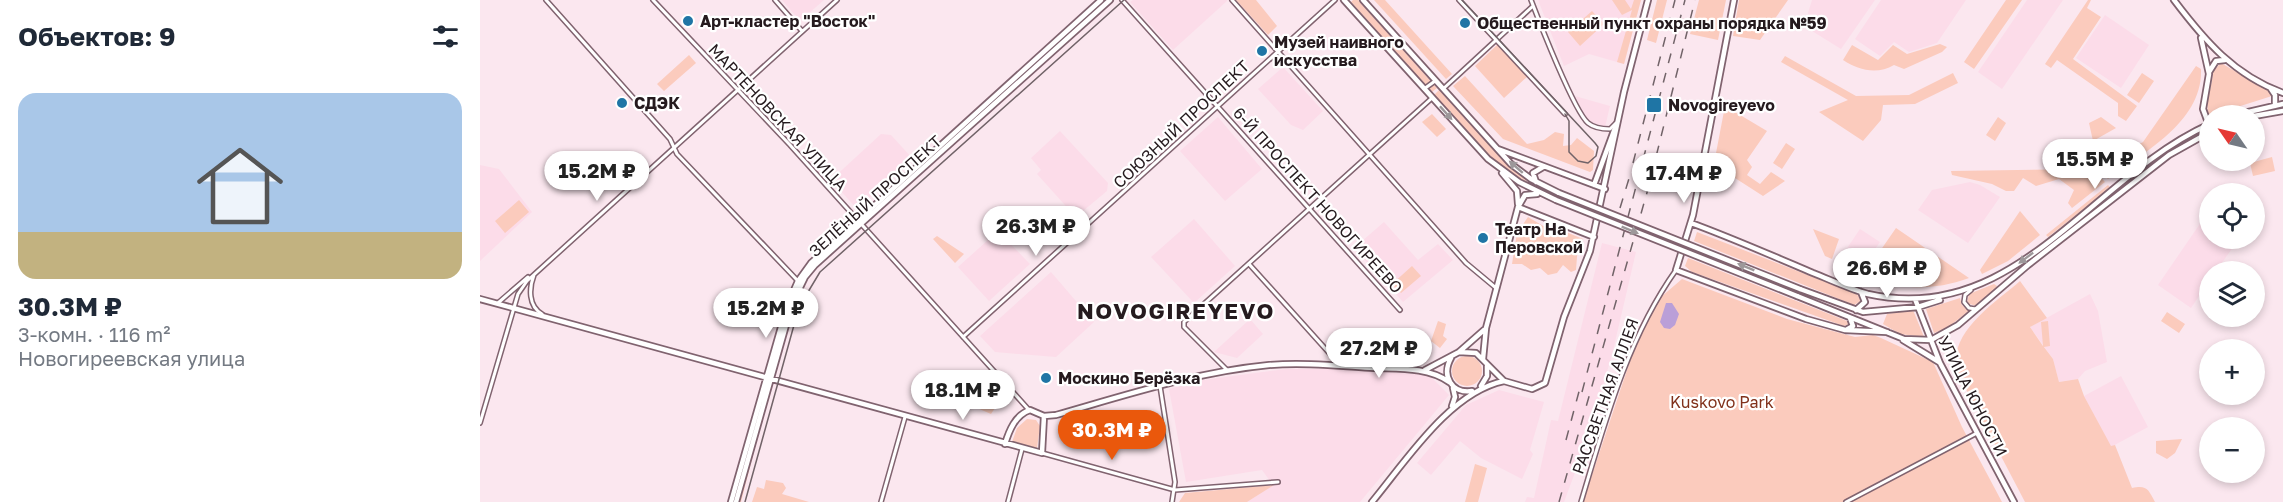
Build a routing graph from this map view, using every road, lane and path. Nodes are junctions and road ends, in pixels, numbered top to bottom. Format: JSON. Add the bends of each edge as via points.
{"nodes":[{"id":1,"x":546,"y":0,"type":"edge"},
{"id":2,"x":653,"y":0,"type":"edge"},
{"id":3,"x":775,"y":0,"type":"edge"},
{"id":4,"x":837,"y":0,"type":"edge"},
{"id":5,"x":1101,"y":0,"type":"edge"},
{"id":6,"x":1110,"y":0,"type":"edge"},
{"id":7,"x":1122,"y":0,"type":"edge"},
{"id":8,"x":1232,"y":0,"type":"edge"},
{"id":9,"x":1335,"y":0,"type":"edge"},
{"id":10,"x":1362,"y":0,"type":"edge"},
{"id":11,"x":1459,"y":0,"type":"edge"},
{"id":12,"x":1531,"y":0,"type":"edge"},
{"id":13,"x":1648,"y":0,"type":"edge"},
{"id":14,"x":1734,"y":0,"type":"edge"},
{"id":15,"x":2174,"y":0,"type":"edge"},
{"id":16,"x":1348,"y":1,"type":"edge"},
{"id":17,"x":1533,"y":6,"type":"junction"},
{"id":18,"x":2197,"y":30,"type":"junction"},
{"id":19,"x":802,"y":31,"type":"junction"},
{"id":20,"x":1496,"y":40,"type":"junction"},
{"id":21,"x":1277,"y":51,"type":"junction"},
{"id":22,"x":2228,"y":63,"type":"junction"},
{"id":23,"x":2209,"y":74,"type":"junction"},
{"id":24,"x":1436,"y":81,"type":"junction"},
{"id":25,"x":2269,"y":88,"type":"junction"},
{"id":26,"x":1424,"y":89,"type":"junction"},
{"id":27,"x":1443,"y":89,"type":"junction"},
{"id":28,"x":737,"y":90,"type":"junction"},
{"id":29,"x":2283,"y":93,"type":"edge"},
{"id":30,"x":1432,"y":98,"type":"junction"},
{"id":31,"x":2283,"y":104,"type":"edge"},
{"id":32,"x":2204,"y":105,"type":"edge"},
{"id":33,"x":2275,"y":105,"type":"junction"},
{"id":34,"x":1220,"y":107,"type":"junction"},
{"id":35,"x":2265,"y":108,"type":"edge"},
{"id":36,"x":2274,"y":111,"type":"junction"},
{"id":37,"x":2283,"y":111,"type":"edge"},
{"id":38,"x":2265,"y":113,"type":"edge"},
{"id":39,"x":1565,"y":114,"type":"dead end"},
{"id":40,"x":1618,"y":122,"type":"junction"},
{"id":41,"x":2199,"y":131,"type":"edge"},
{"id":42,"x":2199,"y":134,"type":"edge"},
{"id":43,"x":674,"y":147,"type":"junction"},
{"id":44,"x":1496,"y":148,"type":"junction"},
{"id":45,"x":1371,"y":155,"type":"junction"},
{"id":46,"x":1488,"y":159,"type":"junction"},
{"id":47,"x":1547,"y":168,"type":"junction"},
{"id":48,"x":2140,"y":169,"type":"junction"},
{"id":49,"x":2145,"y":174,"type":"junction"},
{"id":50,"x":1538,"y":183,"type":"junction"},
{"id":51,"x":1594,"y":185,"type":"junction"},
{"id":52,"x":1605,"y":189,"type":"junction"},
{"id":53,"x":1546,"y":196,"type":"junction"},
{"id":54,"x":1518,"y":207,"type":"junction"},
{"id":55,"x":1311,"y":209,"type":"junction"},
{"id":56,"x":860,"y":222,"type":"junction"},
{"id":57,"x":1691,"y":224,"type":"junction"},
{"id":58,"x":1594,"y":237,"type":"junction"},
{"id":59,"x":1249,"y":264,"type":"junction"},
{"id":60,"x":1676,"y":270,"type":"junction"},
{"id":61,"x":535,"y":273,"type":"junction"},
{"id":62,"x":798,"y":280,"type":"junction"},
{"id":63,"x":1496,"y":288,"type":"junction"},
{"id":64,"x":1971,"y":290,"type":"junction"},
{"id":65,"x":1863,"y":292,"type":"junction"},
{"id":66,"x":1951,"y":295,"type":"junction"},
{"id":67,"x":480,"y":299,"type":"edge"},
{"id":68,"x":1915,"y":299,"type":"junction"},
{"id":69,"x":498,"y":303,"type":"junction"},
{"id":70,"x":514,"y":307,"type":"junction"},
{"id":71,"x":1918,"y":307,"type":"junction"},
{"id":72,"x":1981,"y":307,"type":"junction"},
{"id":73,"x":1400,"y":310,"type":"dead end"},
{"id":74,"x":1853,"y":310,"type":"junction"},
{"id":75,"x":1837,"y":311,"type":"junction"},
{"id":76,"x":544,"y":315,"type":"junction"},
{"id":77,"x":1486,"y":328,"type":"junction"},
{"id":78,"x":1845,"y":330,"type":"junction"},
{"id":79,"x":1887,"y":332,"type":"junction"},
{"id":80,"x":1895,"y":336,"type":"junction"},
{"id":81,"x":963,"y":337,"type":"junction"},
{"id":82,"x":1931,"y":340,"type":"junction"},
{"id":83,"x":1457,"y":353,"type":"junction"},
{"id":84,"x":1484,"y":360,"type":"junction"},
{"id":85,"x":1940,"y":363,"type":"junction"},
{"id":86,"x":1340,"y":366,"type":"junction"},
{"id":87,"x":1227,"y":370,"type":"junction"},
{"id":88,"x":1420,"y":370,"type":"junction"},
{"id":89,"x":769,"y":379,"type":"junction"},
{"id":90,"x":1503,"y":381,"type":"junction"},
{"id":91,"x":1451,"y":384,"type":"junction"},
{"id":92,"x":1160,"y":386,"type":"junction"},
{"id":93,"x":1477,"y":389,"type":"junction"},
{"id":94,"x":1452,"y":407,"type":"junction"},
{"id":95,"x":1030,"y":410,"type":"junction"},
{"id":96,"x":1044,"y":416,"type":"junction"},
{"id":97,"x":905,"y":417,"type":"junction"},
{"id":98,"x":480,"y":423,"type":"edge"},
{"id":99,"x":1977,"y":433,"type":"junction"},
{"id":100,"x":1005,"y":444,"type":"junction"},
{"id":101,"x":1022,"y":449,"type":"junction"},
{"id":102,"x":1042,"y":453,"type":"junction"},
{"id":103,"x":1278,"y":482,"type":"dead end"},
{"id":104,"x":1175,"y":490,"type":"junction"},
{"id":105,"x":731,"y":502,"type":"edge"},
{"id":106,"x":736,"y":502,"type":"edge"},
{"id":107,"x":881,"y":502,"type":"edge"},
{"id":108,"x":1008,"y":502,"type":"edge"},
{"id":109,"x":1172,"y":502,"type":"edge"},
{"id":110,"x":1372,"y":502,"type":"edge"},
{"id":111,"x":1581,"y":502,"type":"edge"},
{"id":112,"x":1846,"y":502,"type":"edge"},
{"id":113,"x":2014,"y":502,"type":"edge"}],
"edges":[{"from":1,"to":43,"type":"street"},
{"from":2,"to":28,"type":"street","name":"МАРТЕНОВСКАЯ УЛИЦА"},
{"from":3,"to":19,"type":"street"},
{"from":4,"to":19,"type":"street"},
{"from":5,"to":56,"type":"main road","name":"ЗЕЛЁНЫЙ ПРОСПЕКТ"},
{"from":6,"to":56,"type":"main road","name":"ЗЕЛЁНЫЙ ПРОСПЕКТ"},
{"from":7,"to":34,"type":"street","name":"6-Й ПРОСПЕКТ НОВОГИРЕЕВО"},
{"from":8,"to":21,"type":"street"},
{"from":9,"to":21,"type":"street","name":"СОЮЗНЫЙ ПРОСПЕКТ"},
{"from":10,"to":24,"type":"main road"},
{"from":11,"to":20,"type":"street"},
{"from":12,"to":17,"type":"street"},
{"from":13,"to":40,"type":"main road"},
{"from":14,"to":57,"type":"main road"},
{"from":15,"to":18,"type":"main road"},
{"from":16,"to":26,"type":"main road"},
{"from":17,"to":20,"type":"street"},
{"from":17,"to":40,"type":"street","via":[[1585,120],[1606,129]]},
{"from":18,"to":22,"type":"main road"},
{"from":18,"to":23,"type":"main road"},
{"from":19,"to":28,"type":"street"},
{"from":20,"to":27,"type":"street"},
{"from":20,"to":39,"type":"street"},
{"from":21,"to":34,"type":"street","name":"СОЮЗНЫЙ ПРОСПЕКТ"},
{"from":21,"to":45,"type":"street"},
{"from":22,"to":23,"type":"main road","via":[[2216,61]]},
{"from":22,"to":25,"type":"main road"},
{"from":23,"to":32,"type":"main road"},
{"from":24,"to":26,"type":"street"},
{"from":24,"to":27,"type":"main road"},
{"from":25,"to":29,"type":"main road"},
{"from":25,"to":33,"type":"main road","via":[[2275,95]]},
{"from":26,"to":30,"type":"main road"},
{"from":27,"to":44,"type":"main road"},
{"from":28,"to":43,"type":"street"},
{"from":28,"to":56,"type":"street","name":"МАРТЕНОВСКАЯ УЛИЦА"},
{"from":30,"to":45,"type":"street"},
{"from":30,"to":46,"type":"main road","one_way":true},
{"from":31,"to":33,"type":"main road"},
{"from":33,"to":35,"type":"main road"},
{"from":33,"to":36,"type":"main road"},
{"from":34,"to":55,"type":"street","name":"6-Й ПРОСПЕКТ НОВОГИРЕЕВО"},
{"from":34,"to":81,"type":"street","name":"СОЮЗНЫЙ ПРОСПЕКТ"},
{"from":36,"to":37,"type":"main road"},
{"from":36,"to":38,"type":"main road"},
{"from":40,"to":51,"type":"main road"},
{"from":40,"to":52,"type":"main road"},
{"from":41,"to":48,"type":"main road","via":[[2181,139]]},
{"from":42,"to":49,"type":"main road"},
{"from":43,"to":61,"type":"street"},
{"from":43,"to":62,"type":"street"},
{"from":44,"to":47,"type":"main road"},
{"from":50,"to":44,"type":"main road","one_way":true},
{"from":45,"to":55,"type":"street"},
{"from":45,"to":63,"type":"street","via":[[1466,263]]},
{"from":46,"to":53,"type":"main road","via":[[1510,177]]},
{"from":46,"to":54,"type":"main road","via":[[1515,188]]},
{"from":47,"to":50,"type":"main road","via":[[1535,170]]},
{"from":47,"to":51,"type":"main road"},
{"from":48,"to":49,"type":"street","via":[[2145,169]]},
{"from":48,"to":64,"type":"main road","one_way":true,"via":[[2020,263]]},
{"from":49,"to":72,"type":"main road"},
{"from":74,"to":50,"type":"main road","one_way":true,"bridge":true},
{"from":51,"to":52,"type":"main road"},
{"from":52,"to":58,"type":"main road"},
{"from":53,"to":54,"type":"main road","via":[[1528,193]]},
{"from":53,"to":75,"type":"main road","one_way":true,"bridge":true},
{"from":54,"to":58,"type":"main road"},
{"from":54,"to":63,"type":"main road"},
{"from":55,"to":59,"type":"street"},
{"from":55,"to":73,"type":"street","name":"6-Й ПРОСПЕКТ НОВОГИРЕЕВО"},
{"from":56,"to":62,"type":"main road","name":"ЗЕЛЁНЫЙ ПРОСПЕКТ","via":[[811,262]]},
{"from":56,"to":81,"type":"street","name":"МАРТЕНОВСКАЯ УЛИЦА"},
{"from":56,"to":89,"type":"main road","name":"ЗЕЛЁНЫЙ ПРОСПЕКТ","via":[[805,277],[792,304]]},
{"from":57,"to":60,"type":"main road"},
{"from":57,"to":65,"type":"main road"},
{"from":58,"to":90,"type":"main road","via":[[1564,317],[1547,378],[1541,387],[1533,389]]},
{"from":59,"to":86,"type":"street"},
{"from":59,"to":87,"type":"street","via":[[1183,325]]},
{"from":60,"to":78,"type":"main road"},
{"from":60,"to":111,"type":"street","name":"РАССВЕТНАЯ АЛЛЕЯ","via":[[1655,298],[1629,356]]},
{"from":61,"to":69,"type":"street"},
{"from":61,"to":70,"type":"street","via":[[518,294]]},
{"from":61,"to":76,"type":"street","via":[[532,300]]},
{"from":62,"to":89,"type":"main road","name":"ЗЕЛЁНЫЙ ПРОСПЕКТ","via":[[787,306]]},
{"from":63,"to":77,"type":"main road"},
{"from":64,"to":66,"type":"main road"},
{"from":64,"to":72,"type":"street","via":[[1965,295],[1965,304],[1972,309]]},
{"from":65,"to":68,"type":"main road"},
{"from":65,"to":74,"type":"main road","via":[[1864,305]]},
{"from":66,"to":68,"type":"main road"},
{"from":66,"to":71,"type":"main road"},
{"from":67,"to":69,"type":"main road"},
{"from":68,"to":71,"type":"main road","name":"УЛИЦА ЮНОСТИ"},
{"from":69,"to":70,"type":"main road"},
{"from":70,"to":76,"type":"main road"},
{"from":70,"to":98,"type":"street"},
{"from":71,"to":74,"type":"main road"},
{"from":71,"to":82,"type":"main road","name":"УЛИЦА ЮНОСТИ"},
{"from":72,"to":82,"type":"main road","via":[[1949,332]]},
{"from":75,"to":78,"type":"main road","via":[[1853,321],[1852,328]]},
{"from":75,"to":79,"type":"main road"},
{"from":76,"to":89,"type":"main road"},
{"from":77,"to":83,"type":"main road"},
{"from":77,"to":84,"type":"main road"},
{"from":78,"to":79,"type":"main road"},
{"from":79,"to":80,"type":"main road"},
{"from":80,"to":82,"type":"main road","via":[[1918,342]]},
{"from":80,"to":85,"type":"main road"},
{"from":81,"to":95,"type":"street","name":"МАРТЕНОВСКАЯ УЛИЦА"},
{"from":82,"to":85,"type":"main road","name":"УЛИЦА ЮНОСТИ"},
{"from":83,"to":84,"type":"main road","via":[[1472,351]]},
{"from":83,"to":88,"type":"main road","via":[[1434,367]]},
{"from":83,"to":91,"type":"main road","via":[[1447,366]]},
{"from":84,"to":90,"type":"main road"},
{"from":84,"to":93,"type":"main road","via":[[1487,376]]},
{"from":85,"to":99,"type":"main road","name":"УЛИЦА ЮНОСТИ"},
{"from":86,"to":87,"type":"main road","via":[[1284,364]]},
{"from":86,"to":88,"type":"main road"},
{"from":87,"to":92,"type":"main road"},
{"from":88,"to":91,"type":"main road"},
{"from":89,"to":97,"type":"main road"},
{"from":89,"to":105,"type":"main road","name":"ЗЕЛЁНЫЙ ПРОСПЕКТ"},
{"from":89,"to":106,"type":"main road","name":"ЗЕЛЁНЫЙ ПРОСПЕКТ"},
{"from":90,"to":93,"type":"main road"},
{"from":91,"to":93,"type":"main road","via":[[1464,392]]},
{"from":91,"to":94,"type":"main road","via":[[1455,397]]},
{"from":92,"to":96,"type":"main road"},
{"from":92,"to":104,"type":"street"},
{"from":93,"to":94,"type":"main road"},
{"from":94,"to":110,"type":"main road"},
{"from":95,"to":96,"type":"main road"},
{"from":95,"to":100,"type":"main road","via":[[1018,417]]},
{"from":96,"to":102,"type":"main road"},
{"from":97,"to":100,"type":"main road"},
{"from":97,"to":107,"type":"street"},
{"from":99,"to":112,"type":"street"},
{"from":99,"to":113,"type":"main road","name":"УЛИЦА ЮНОСТИ"},
{"from":100,"to":101,"type":"main road"},
{"from":101,"to":102,"type":"main road"},
{"from":101,"to":108,"type":"street"},
{"from":102,"to":104,"type":"street"},
{"from":103,"to":104,"type":"street"},
{"from":104,"to":109,"type":"street"}]}
